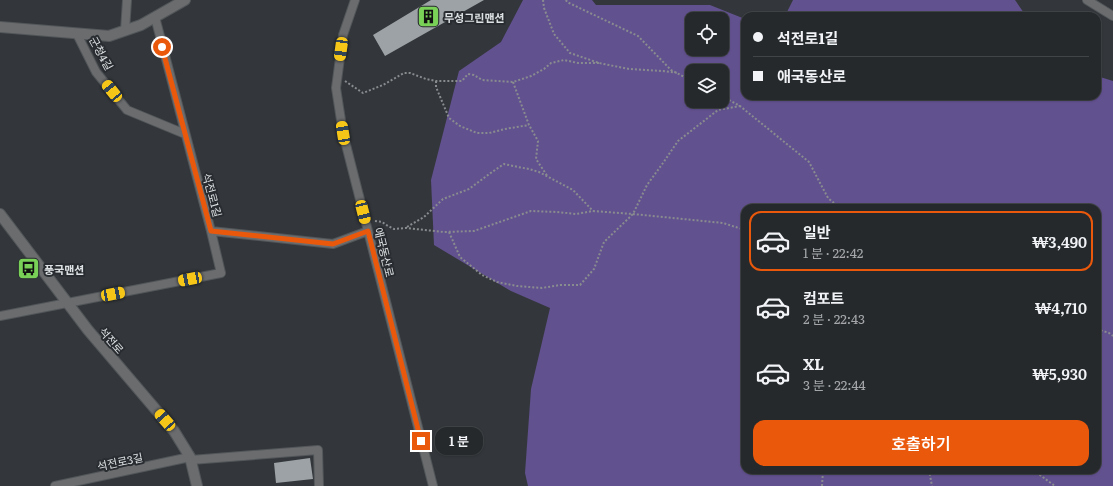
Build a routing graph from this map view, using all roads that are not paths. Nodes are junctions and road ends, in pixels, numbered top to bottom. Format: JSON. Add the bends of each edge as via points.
{"nodes":[{"id":1,"x":127,"y":0,"type":"edge"},
{"id":2,"x":185,"y":0,"type":"edge"},
{"id":3,"x":355,"y":0,"type":"edge"},
{"id":4,"x":1087,"y":0,"type":"edge"},
{"id":5,"x":1113,"y":16,"type":"edge"},
{"id":6,"x":155,"y":17,"type":"junction"},
{"id":7,"x":0,"y":27,"type":"edge"},
{"id":8,"x":124,"y":31,"type":"junction"},
{"id":9,"x":77,"y":34,"type":"junction"},
{"id":10,"x":185,"y":134,"type":"junction"},
{"id":11,"x":0,"y":214,"type":"edge"},
{"id":12,"x":367,"y":227,"type":"junction"},
{"id":13,"x":211,"y":231,"type":"junction"},
{"id":14,"x":67,"y":303,"type":"junction"},
{"id":15,"x":0,"y":316,"type":"edge"},
{"id":16,"x":191,"y":458,"type":"junction"},
{"id":17,"x":55,"y":486,"type":"edge"},
{"id":18,"x":197,"y":486,"type":"edge"},
{"id":19,"x":319,"y":486,"type":"edge"},
{"id":20,"x":433,"y":486,"type":"edge"}],
"edges":[{"from":1,"to":8,"type":"street"},
{"from":2,"to":6,"type":"street","name":"군청4길"},
{"from":3,"to":12,"type":"street","name":"애국동산로","via":[[343,36],[336,88],[343,133]]},
{"from":4,"to":5,"type":"street"},
{"from":6,"to":8,"type":"street","name":"군청4길"},
{"from":6,"to":10,"type":"street","name":"석전로1길"},
{"from":7,"to":9,"type":"street","name":"군청4길"},
{"from":8,"to":9,"type":"street","name":"군청4길","via":[[109,36]]},
{"from":9,"to":10,"type":"street","name":"군청4길","via":[[96,72],[127,110]]},
{"from":10,"to":13,"type":"street","name":"석전로1길"},
{"from":11,"to":14,"type":"street","name":"석전로"},
{"from":12,"to":13,"type":"street","via":[[333,244]]},
{"from":12,"to":20,"type":"street","name":"애국동산로"},
{"from":13,"to":14,"type":"street","name":"석전로1길","via":[[221,273]]},
{"from":14,"to":15,"type":"street"},
{"from":14,"to":16,"type":"street","name":"석전로","via":[[174,431]]},
{"from":16,"to":17,"type":"street","name":"석전로3길"},
{"from":16,"to":18,"type":"street","name":"석전로"},
{"from":16,"to":19,"type":"street","name":"석전로3길","via":[[318,450]]}]}
